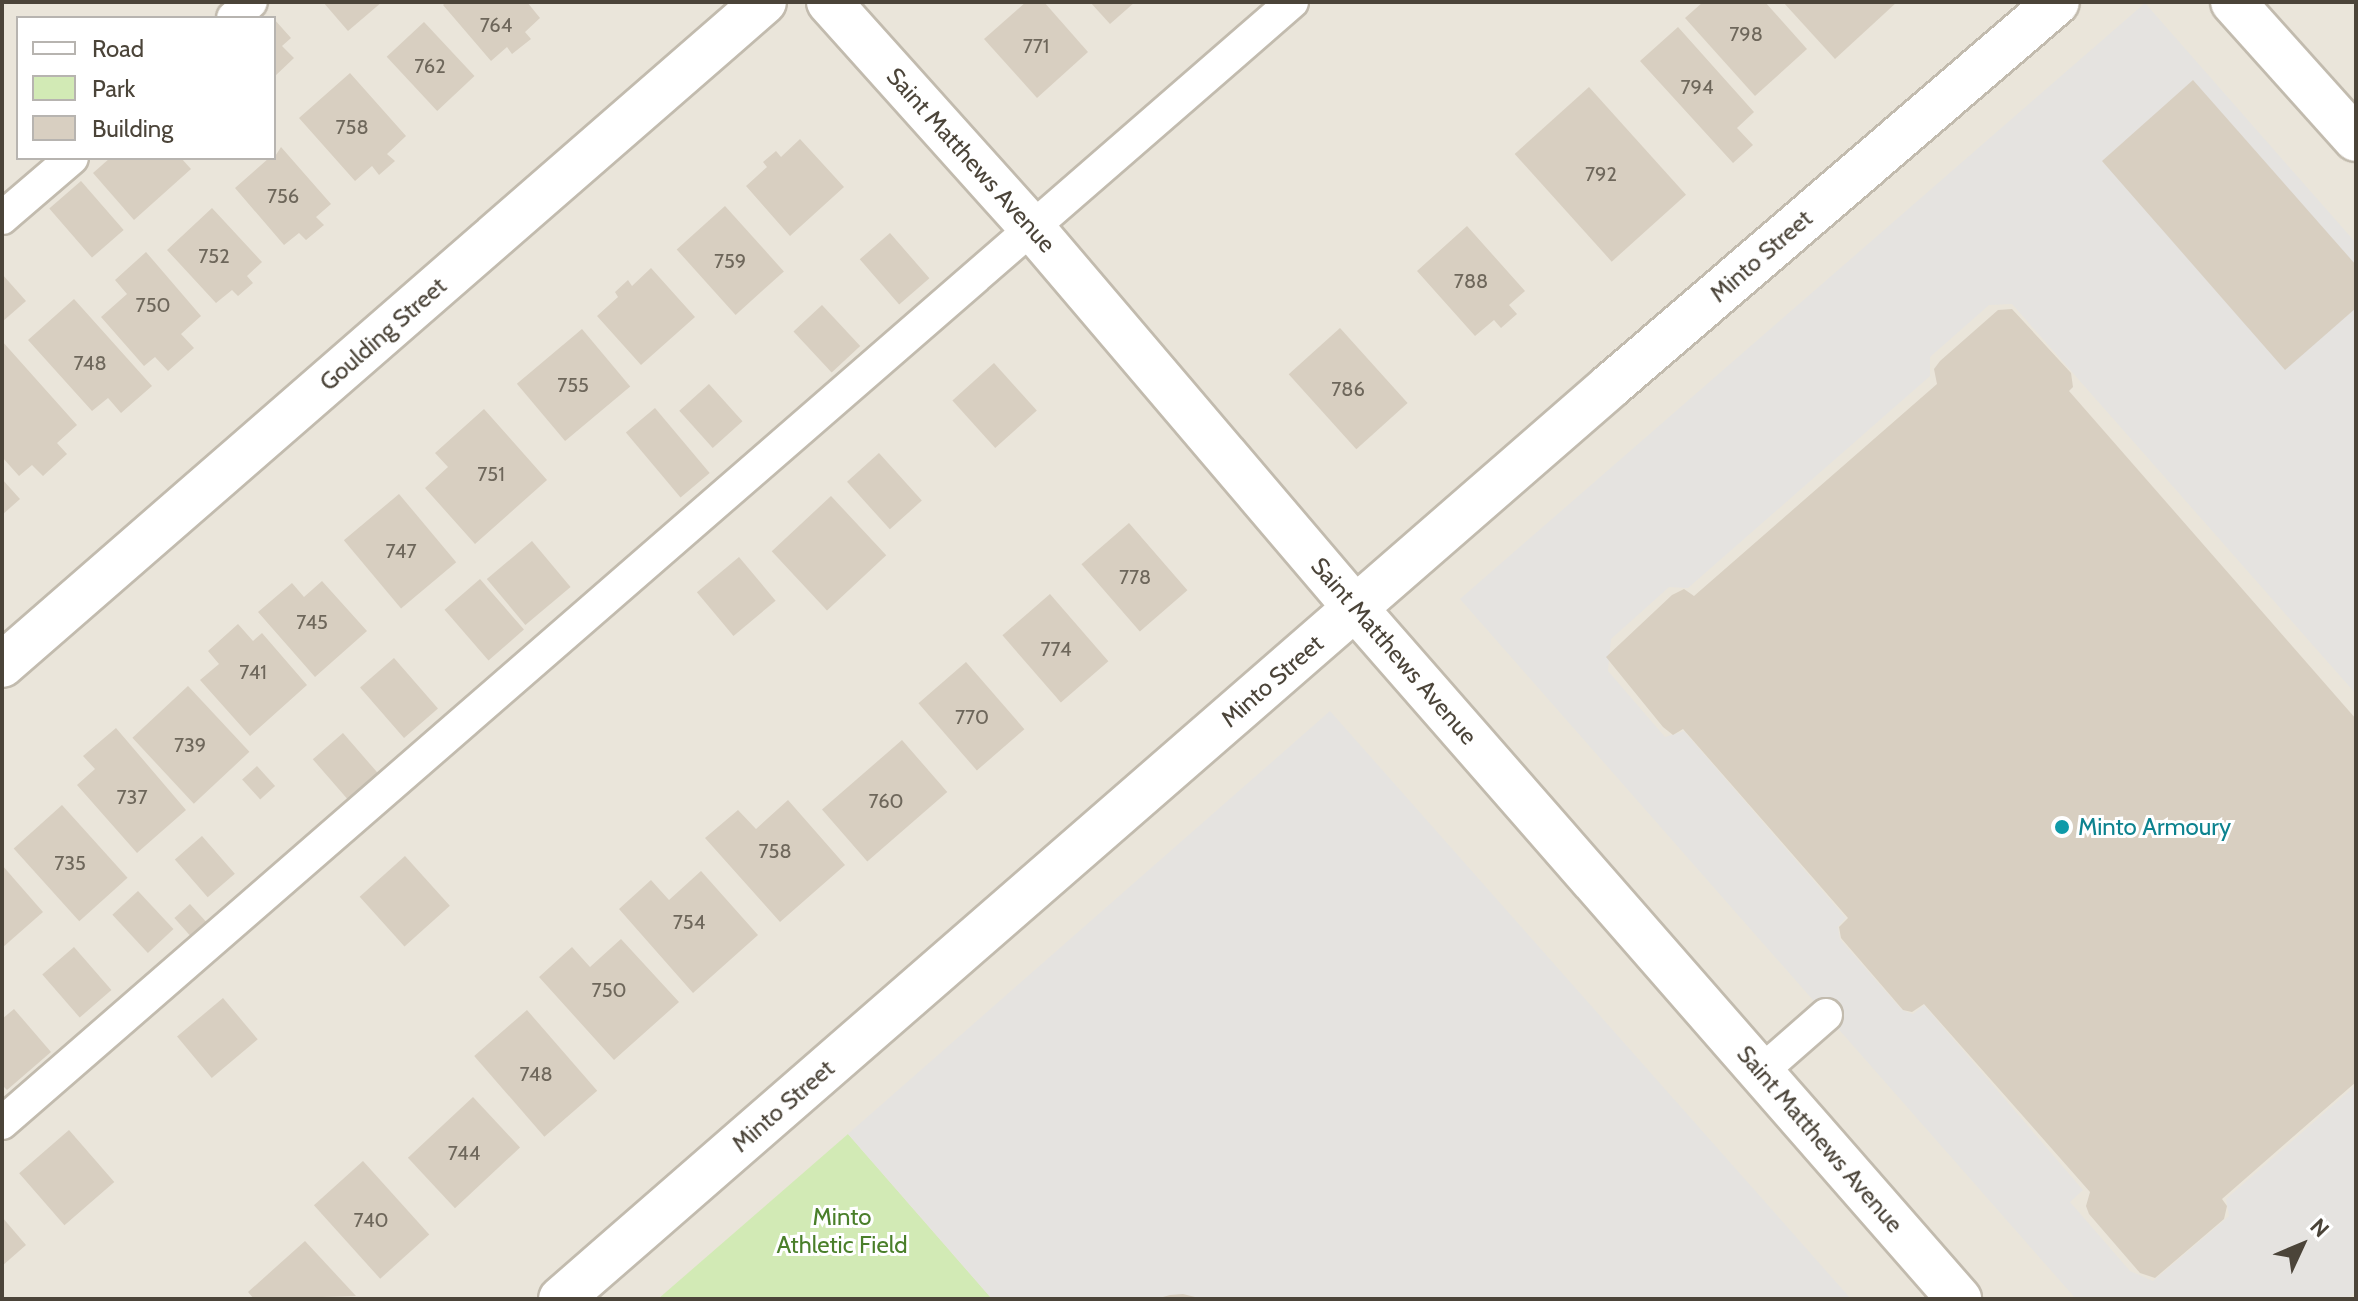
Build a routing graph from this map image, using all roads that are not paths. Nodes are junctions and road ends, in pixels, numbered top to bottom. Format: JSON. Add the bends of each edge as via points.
{"nodes":[{"id":1,"x":251,"y":2,"type":"edge"},
{"id":2,"x":764,"y":2,"type":"edge"},
{"id":3,"x":829,"y":2,"type":"edge"},
{"id":4,"x":1292,"y":2,"type":"edge"},
{"id":5,"x":2057,"y":2,"type":"edge"},
{"id":6,"x":2233,"y":2,"type":"edge"},
{"id":7,"x":235,"y":16,"type":"edge"},
{"id":8,"x":2356,"y":139,"type":"edge"},
{"id":9,"x":70,"y":160,"type":"edge"},
{"id":10,"x":2,"y":218,"type":"edge"},
{"id":11,"x":1033,"y":229,"type":"junction"},
{"id":12,"x":1355,"y":608,"type":"junction"},
{"id":13,"x":2,"y":665,"type":"edge"},
{"id":14,"x":1826,"y":1015,"type":"dead end"},
{"id":15,"x":1762,"y":1071,"type":"junction"},
{"id":16,"x":2,"y":1123,"type":"edge"},
{"id":17,"x":561,"y":1299,"type":"edge"},
{"id":18,"x":1959,"y":1299,"type":"edge"}],
"edges":[{"from":1,"to":7,"type":"lane"},
{"from":2,"to":13,"type":"street","name":"Goulding Street"},
{"from":3,"to":11,"type":"street","name":"Saint Matthews Avenue"},
{"from":4,"to":11,"type":"lane"},
{"from":5,"to":12,"type":"street","name":"Minto Street"},
{"from":6,"to":8,"type":"street"},
{"from":9,"to":10,"type":"lane"},
{"from":11,"to":12,"type":"street","name":"Saint Matthews Avenue"},
{"from":11,"to":16,"type":"lane"},
{"from":12,"to":15,"type":"street","name":"Saint Matthews Avenue"},
{"from":12,"to":17,"type":"street","name":"Minto Street"},
{"from":14,"to":15,"type":"lane"},
{"from":15,"to":18,"type":"street","name":"Saint Matthews Avenue"}]}
